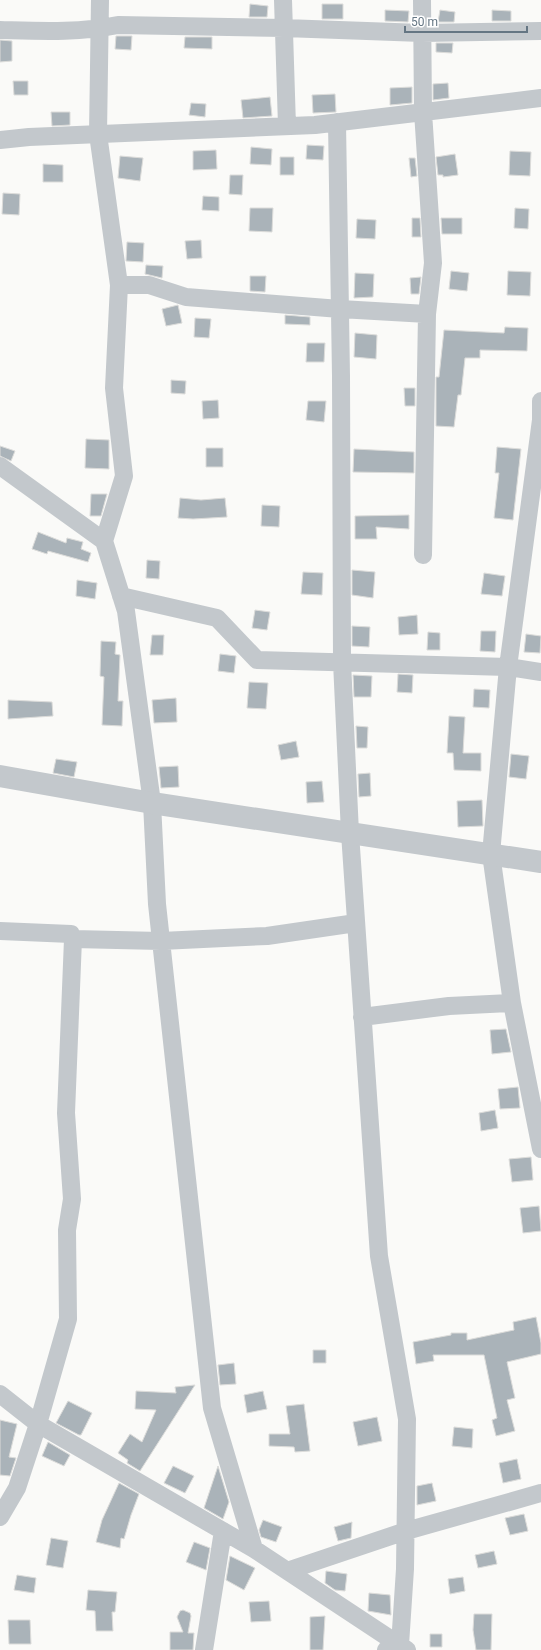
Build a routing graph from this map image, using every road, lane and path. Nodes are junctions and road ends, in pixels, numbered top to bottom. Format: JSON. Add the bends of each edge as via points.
{"nodes":[{"id":1,"x":100,"y":0,"type":"edge"},
{"id":2,"x":284,"y":0,"type":"edge"},
{"id":3,"x":422,"y":0,"type":"edge"},
{"id":4,"x":284,"y":28,"type":"junction"},
{"id":5,"x":99,"y":29,"type":"junction"},
{"id":6,"x":0,"y":30,"type":"edge"},
{"id":7,"x":541,"y":31,"type":"edge"},
{"id":8,"x":422,"y":33,"type":"junction"},
{"id":9,"x":541,"y":98,"type":"edge"},
{"id":10,"x":423,"y":112,"type":"junction"},
{"id":11,"x":337,"y":122,"type":"junction"},
{"id":12,"x":287,"y":126,"type":"junction"},
{"id":13,"x":98,"y":134,"type":"junction"},
{"id":14,"x":0,"y":140,"type":"edge"},
{"id":15,"x":119,"y":285,"type":"junction"},
{"id":16,"x":340,"y":309,"type":"junction"},
{"id":17,"x":427,"y":314,"type":"junction"},
{"id":18,"x":541,"y":401,"type":"edge"},
{"id":19,"x":0,"y":466,"type":"edge"},
{"id":20,"x":104,"y":541,"type":"junction"},
{"id":21,"x":423,"y":555,"type":"dead end"},
{"id":22,"x":121,"y":596,"type":"junction"},
{"id":23,"x":342,"y":662,"type":"junction"},
{"id":24,"x":508,"y":667,"type":"junction"},
{"id":25,"x":541,"y":672,"type":"edge"},
{"id":26,"x":0,"y":776,"type":"edge"},
{"id":27,"x":152,"y":802,"type":"junction"},
{"id":28,"x":350,"y":833,"type":"junction"},
{"id":29,"x":491,"y":854,"type":"junction"},
{"id":30,"x":541,"y":862,"type":"edge"},
{"id":31,"x":356,"y":923,"type":"junction"},
{"id":32,"x":0,"y":931,"type":"edge"},
{"id":33,"x":73,"y":939,"type":"junction"},
{"id":34,"x":161,"y":941,"type":"junction"},
{"id":35,"x":512,"y":1003,"type":"junction"},
{"id":36,"x":362,"y":1017,"type":"junction"},
{"id":37,"x":539,"y":1128,"type":"edge"},
{"id":38,"x":541,"y":1149,"type":"edge"},
{"id":39,"x":0,"y":1394,"type":"edge"},
{"id":40,"x":38,"y":1424,"type":"junction"},
{"id":41,"x":541,"y":1493,"type":"edge"},
{"id":42,"x":0,"y":1517,"type":"edge"},
{"id":43,"x":223,"y":1531,"type":"junction"},
{"id":44,"x":406,"y":1531,"type":"junction"},
{"id":45,"x":254,"y":1549,"type":"junction"},
{"id":46,"x":287,"y":1571,"type":"junction"},
{"id":47,"x":398,"y":1648,"type":"edge"},
{"id":48,"x":204,"y":1650,"type":"edge"}],
"edges":[{"from":1,"to":5,"type":"street"},
{"from":2,"to":4,"type":"street"},
{"from":3,"to":8,"type":"street"},
{"from":4,"to":5,"type":"street","via":[[118,25]]},
{"from":4,"to":8,"type":"street"},
{"from":4,"to":12,"type":"street"},
{"from":5,"to":6,"type":"street","via":[[66,32]]},
{"from":5,"to":13,"type":"street"},
{"from":7,"to":8,"type":"street"},
{"from":8,"to":10,"type":"street"},
{"from":9,"to":10,"type":"street"},
{"from":10,"to":11,"type":"street"},
{"from":10,"to":17,"type":"street","via":[[433,263]]},
{"from":11,"to":12,"type":"street"},
{"from":11,"to":16,"type":"street"},
{"from":12,"to":13,"type":"street"},
{"from":13,"to":14,"type":"street","via":[[29,136]]},
{"from":13,"to":15,"type":"street"},
{"from":15,"to":16,"type":"street","via":[[149,285],[186,297]]},
{"from":15,"to":20,"type":"street","via":[[114,388],[124,476]]},
{"from":16,"to":17,"type":"street"},
{"from":16,"to":23,"type":"street"},
{"from":17,"to":21,"type":"street"},
{"from":18,"to":24,"type":"street","via":[[541,420]]},
{"from":19,"to":20,"type":"street"},
{"from":20,"to":22,"type":"street"},
{"from":22,"to":23,"type":"street","via":[[217,618],[257,660]]},
{"from":22,"to":27,"type":"street","via":[[126,611]]},
{"from":23,"to":24,"type":"street"},
{"from":23,"to":28,"type":"street"},
{"from":24,"to":25,"type":"street"},
{"from":24,"to":29,"type":"street"},
{"from":26,"to":27,"type":"street"},
{"from":27,"to":28,"type":"street"},
{"from":27,"to":34,"type":"street"},
{"from":28,"to":29,"type":"street"},
{"from":28,"to":31,"type":"street"},
{"from":29,"to":30,"type":"street"},
{"from":29,"to":35,"type":"street"},
{"from":31,"to":34,"type":"street","via":[[267,936]]},
{"from":31,"to":36,"type":"street"},
{"from":32,"to":33,"type":"street","via":[[71,934]]},
{"from":33,"to":34,"type":"street"},
{"from":33,"to":40,"type":"street","via":[[66,1113],[72,1199],[67,1230],[68,1319]]},
{"from":34,"to":45,"type":"street","via":[[212,1408]]},
{"from":35,"to":36,"type":"street","via":[[448,1006]]},
{"from":35,"to":37,"type":"street"},
{"from":36,"to":44,"type":"street","via":[[379,1256],[407,1419]]},
{"from":37,"to":38,"type":"street"},
{"from":39,"to":40,"type":"street"},
{"from":40,"to":42,"type":"street","via":[[17,1488]]},
{"from":40,"to":43,"type":"street"},
{"from":41,"to":44,"type":"street"},
{"from":43,"to":45,"type":"street"},
{"from":43,"to":48,"type":"street"},
{"from":44,"to":46,"type":"street"},
{"from":44,"to":47,"type":"street"},
{"from":45,"to":46,"type":"street"},
{"from":46,"to":47,"type":"street"}]}
